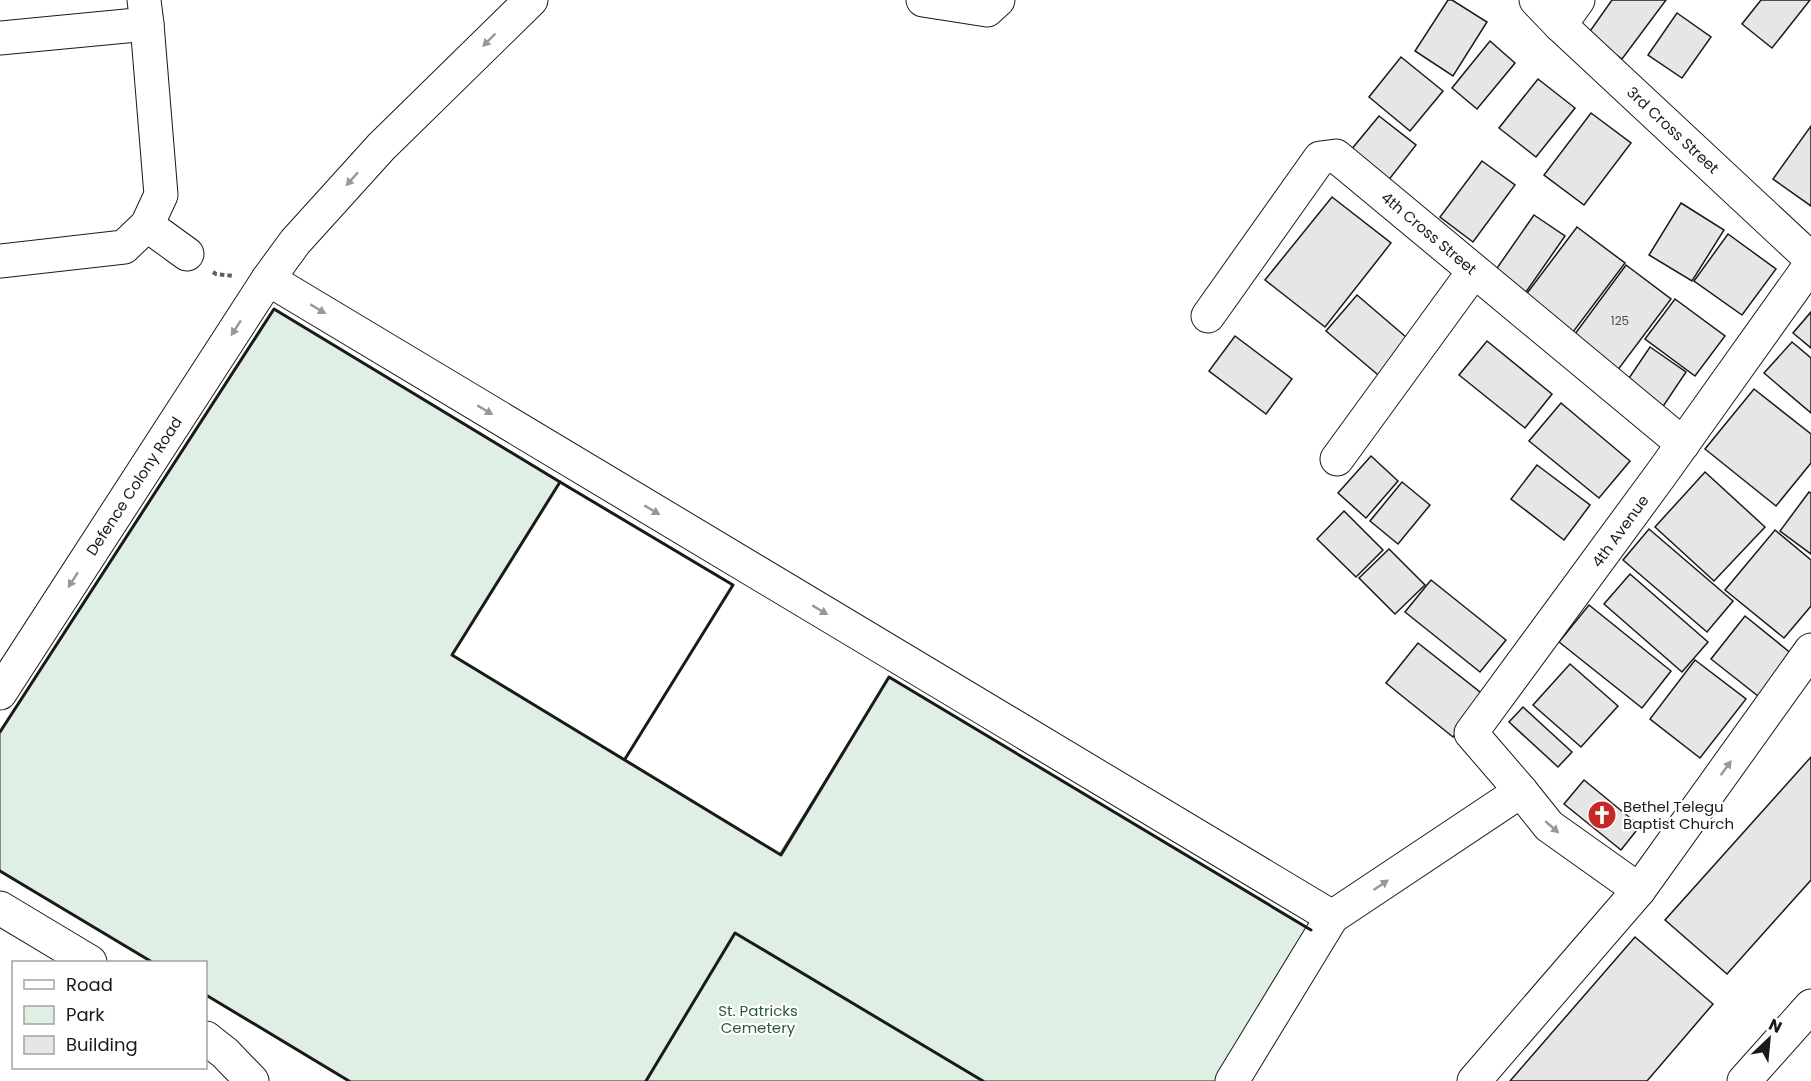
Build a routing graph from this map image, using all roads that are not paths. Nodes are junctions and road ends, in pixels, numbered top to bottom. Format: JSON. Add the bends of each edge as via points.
{"nodes":[{"id":1,"x":531,"y":0,"type":"edge"},
{"id":2,"x":923,"y":0,"type":"edge"},
{"id":3,"x":998,"y":0,"type":"edge"},
{"id":4,"x":1536,"y":0,"type":"edge"},
{"id":5,"x":146,"y":12,"type":"edge"},
{"id":6,"x":1569,"y":13,"type":"edge"},
{"id":7,"x":0,"y":38,"type":"edge"},
{"id":8,"x":147,"y":225,"type":"junction"},
{"id":9,"x":187,"y":254,"type":"road end"},
{"id":10,"x":1811,"y":259,"type":"edge"},
{"id":11,"x":0,"y":261,"type":"edge"},
{"id":12,"x":1811,"y":264,"type":"edge"},
{"id":13,"x":1474,"y":271,"type":"junction"},
{"id":14,"x":268,"y":279,"type":"junction"},
{"id":15,"x":1208,"y":316,"type":"dead end"},
{"id":16,"x":1683,"y":444,"type":"junction"},
{"id":17,"x":1336,"y":459,"type":"dead end"},
{"id":18,"x":1811,"y":650,"type":"edge"},
{"id":19,"x":0,"y":693,"type":"edge"},
{"id":20,"x":1521,"y":791,"type":"junction"},
{"id":21,"x":1639,"y":890,"type":"junction"},
{"id":22,"x":0,"y":908,"type":"edge"},
{"id":23,"x":1332,"y":917,"type":"junction"},
{"id":24,"x":87,"y":961,"type":"edge"},
{"id":25,"x":1811,"y":1006,"type":"edge"},
{"id":26,"x":207,"y":1039,"type":"edge"},
{"id":27,"x":252,"y":1081,"type":"edge"},
{"id":28,"x":1232,"y":1081,"type":"edge"},
{"id":29,"x":1474,"y":1081,"type":"edge"},
{"id":30,"x":1744,"y":1081,"type":"edge"}],
"edges":[{"from":1,"to":14,"type":"street","name":"Defence Colony Road","one_way":true,"via":[[381,147],[295,242]]},
{"from":2,"to":3,"type":"street","via":[[987,10]]},
{"from":4,"to":6,"type":"street","name":"3rd Cross Street"},
{"from":5,"to":7,"type":"street"},
{"from":5,"to":8,"type":"street","via":[[161,195]]},
{"from":6,"to":10,"type":"street","name":"3rd Cross Street"},
{"from":8,"to":9,"type":"street"},
{"from":8,"to":11,"type":"street","via":[[124,247]]},
{"from":12,"to":16,"type":"street","name":"4th Avenue"},
{"from":13,"to":15,"type":"street","name":"4th Cross Street","via":[[1336,156],[1320,158]]},
{"from":13,"to":16,"type":"street","name":"4th Cross Street"},
{"from":13,"to":17,"type":"street"},
{"from":14,"to":19,"type":"street","name":"Defence Colony Road","one_way":true},
{"from":14,"to":23,"type":"street","one_way":true},
{"from":16,"to":20,"type":"street","name":"4th Avenue","via":[[1471,733]]},
{"from":21,"to":18,"type":"street","one_way":true},
{"from":20,"to":21,"type":"street","one_way":true,"via":[[1549,826]]},
{"from":23,"to":20,"type":"street","one_way":true},
{"from":21,"to":29,"type":"street"},
{"from":22,"to":24,"type":"street"},
{"from":23,"to":28,"type":"street"},
{"from":25,"to":30,"type":"street"},
{"from":26,"to":27,"type":"street"}]}
